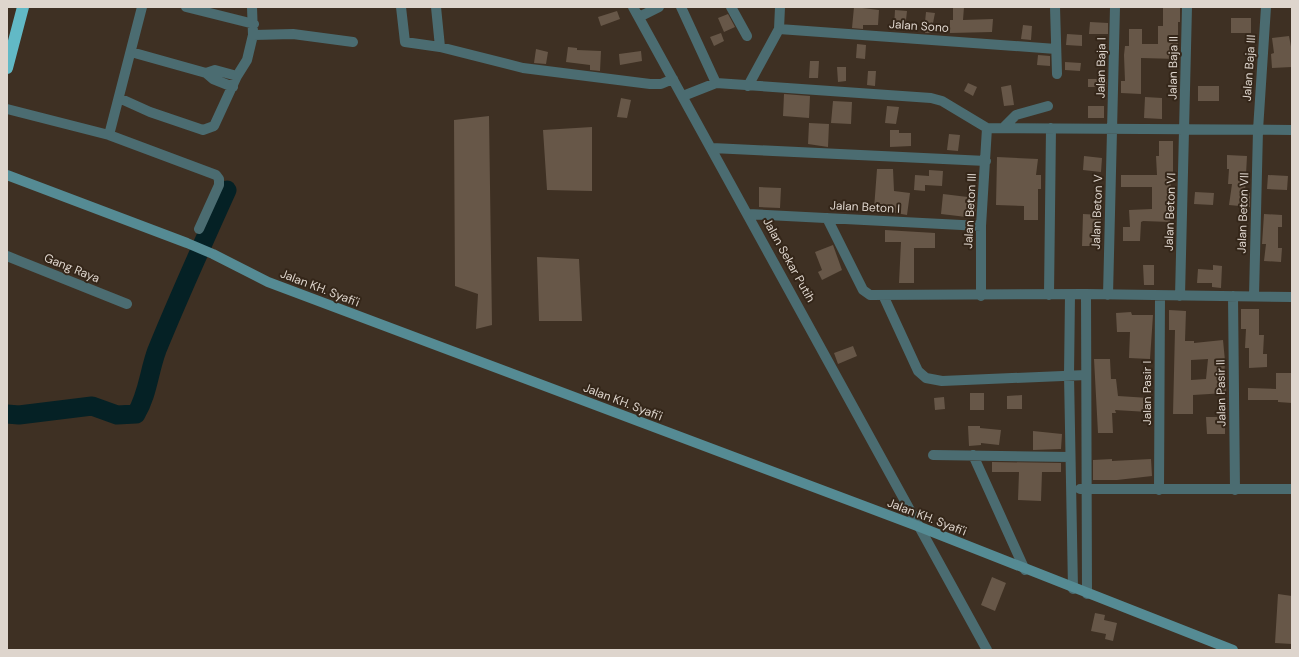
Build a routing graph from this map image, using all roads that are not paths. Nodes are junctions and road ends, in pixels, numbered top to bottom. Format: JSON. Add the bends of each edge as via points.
{"nodes":[{"id":1,"x":23,"y":7,"type":"edge"},
{"id":2,"x":142,"y":7,"type":"edge"},
{"id":3,"x":186,"y":7,"type":"edge"},
{"id":4,"x":252,"y":7,"type":"edge"},
{"id":5,"x":401,"y":7,"type":"edge"},
{"id":6,"x":436,"y":7,"type":"edge"},
{"id":7,"x":633,"y":7,"type":"edge"},
{"id":8,"x":659,"y":7,"type":"edge"},
{"id":9,"x":681,"y":7,"type":"edge"},
{"id":10,"x":730,"y":7,"type":"edge"},
{"id":11,"x":780,"y":7,"type":"edge"},
{"id":12,"x":1055,"y":7,"type":"edge"},
{"id":13,"x":1115,"y":7,"type":"edge"},
{"id":14,"x":1187,"y":7,"type":"edge"},
{"id":15,"x":1266,"y":7,"type":"edge"},
{"id":16,"x":639,"y":17,"type":"junction"},
{"id":17,"x":254,"y":24,"type":"junction"},
{"id":18,"x":779,"y":29,"type":"junction"},
{"id":19,"x":253,"y":35,"type":"junction"},
{"id":20,"x":747,"y":36,"type":"dead end"},
{"id":21,"x":353,"y":42,"type":"dead end"},
{"id":22,"x":440,"y":47,"type":"junction"},
{"id":23,"x":1056,"y":49,"type":"junction"},
{"id":24,"x":131,"y":52,"type":"junction"},
{"id":25,"x":7,"y":68,"type":"edge"},
{"id":26,"x":206,"y":73,"type":"junction"},
{"id":27,"x":1057,"y":74,"type":"dead end"},
{"id":28,"x":237,"y":76,"type":"junction"},
{"id":29,"x":673,"y":79,"type":"junction"},
{"id":30,"x":716,"y":83,"type":"junction"},
{"id":31,"x":746,"y":86,"type":"junction"},
{"id":32,"x":233,"y":87,"type":"junction"},
{"id":33,"x":683,"y":96,"type":"junction"},
{"id":34,"x":119,"y":98,"type":"junction"},
{"id":35,"x":1048,"y":106,"type":"dead end"},
{"id":36,"x":7,"y":109,"type":"edge"},
{"id":37,"x":987,"y":128,"type":"junction"},
{"id":38,"x":1003,"y":128,"type":"junction"},
{"id":39,"x":1051,"y":128,"type":"junction"},
{"id":40,"x":1113,"y":129,"type":"junction"},
{"id":41,"x":1185,"y":130,"type":"junction"},
{"id":42,"x":1258,"y":130,"type":"junction"},
{"id":43,"x":1292,"y":130,"type":"edge"},
{"id":44,"x":109,"y":135,"type":"junction"},
{"id":45,"x":712,"y":148,"type":"junction"},
{"id":46,"x":986,"y":162,"type":"junction"},
{"id":47,"x":7,"y":175,"type":"edge"},
{"id":48,"x":748,"y":214,"type":"junction"},
{"id":49,"x":827,"y":218,"type":"junction"},
{"id":50,"x":981,"y":226,"type":"junction"},
{"id":51,"x":199,"y":229,"type":"dead end"},
{"id":52,"x":7,"y":256,"type":"edge"},
{"id":53,"x":1086,"y":294,"type":"junction"},
{"id":54,"x":884,"y":295,"type":"junction"},
{"id":55,"x":1049,"y":295,"type":"junction"},
{"id":56,"x":1070,"y":295,"type":"junction"},
{"id":57,"x":1108,"y":295,"type":"junction"},
{"id":58,"x":981,"y":296,"type":"junction"},
{"id":59,"x":1160,"y":296,"type":"junction"},
{"id":60,"x":1180,"y":296,"type":"junction"},
{"id":61,"x":1233,"y":296,"type":"junction"},
{"id":62,"x":1254,"y":296,"type":"junction"},
{"id":63,"x":1292,"y":297,"type":"edge"},
{"id":64,"x":127,"y":304,"type":"dead end"},
{"id":65,"x":1069,"y":375,"type":"junction"},
{"id":66,"x":1086,"y":375,"type":"junction"},
{"id":67,"x":933,"y":455,"type":"dead end"},
{"id":68,"x":973,"y":456,"type":"junction"},
{"id":69,"x":1070,"y":457,"type":"junction"},
{"id":70,"x":1071,"y":489,"type":"junction"},
{"id":71,"x":1292,"y":489,"type":"edge"},
{"id":72,"x":1087,"y":490,"type":"junction"},
{"id":73,"x":1159,"y":490,"type":"junction"},
{"id":74,"x":1235,"y":490,"type":"junction"},
{"id":75,"x":920,"y":527,"type":"junction"},
{"id":76,"x":1025,"y":570,"type":"junction"},
{"id":77,"x":1073,"y":589,"type":"junction"},
{"id":78,"x":1087,"y":594,"type":"junction"},
{"id":79,"x":987,"y":650,"type":"edge"},
{"id":80,"x":1233,"y":650,"type":"edge"}],
"edges":[{"from":1,"to":25,"type":"highway"},
{"from":2,"to":24,"type":"street"},
{"from":3,"to":17,"type":"street"},
{"from":4,"to":17,"type":"street"},
{"from":5,"to":22,"type":"street","via":[[405,42]]},
{"from":6,"to":22,"type":"street"},
{"from":7,"to":16,"type":"street","name":"Jalan Sekar Putih"},
{"from":8,"to":16,"type":"street"},
{"from":9,"to":30,"type":"street"},
{"from":10,"to":20,"type":"street"},
{"from":11,"to":18,"type":"street"},
{"from":12,"to":23,"type":"street"},
{"from":13,"to":40,"type":"street","name":"Jalan Baja I"},
{"from":14,"to":41,"type":"street","name":"Jalan Baja II"},
{"from":15,"to":42,"type":"street","name":"Jalan Baja III"},
{"from":16,"to":29,"type":"street","name":"Jalan Sekar Putih"},
{"from":17,"to":19,"type":"street"},
{"from":18,"to":23,"type":"street","name":"Jalan Sono"},
{"from":18,"to":31,"type":"street"},
{"from":19,"to":21,"type":"street","via":[[293,34]]},
{"from":19,"to":28,"type":"street","via":[[247,60]]},
{"from":22,"to":29,"type":"street","via":[[523,68],[650,84],[661,84]]},
{"from":23,"to":27,"type":"street"},
{"from":24,"to":26,"type":"street"},
{"from":24,"to":34,"type":"street"},
{"from":26,"to":28,"type":"street","via":[[215,70]]},
{"from":26,"to":32,"type":"street","via":[[213,79]]},
{"from":28,"to":32,"type":"street"},
{"from":29,"to":33,"type":"street","name":"Jalan Sekar Putih"},
{"from":30,"to":31,"type":"street"},
{"from":30,"to":33,"type":"street"},
{"from":31,"to":37,"type":"street","via":[[931,98],[942,101]]},
{"from":32,"to":34,"type":"street","via":[[214,126],[209,130],[163,116]]},
{"from":33,"to":45,"type":"street","name":"Jalan Sekar Putih"},
{"from":34,"to":44,"type":"street"},
{"from":35,"to":38,"type":"street","via":[[1016,115]]},
{"from":36,"to":44,"type":"street"},
{"from":37,"to":38,"type":"street"},
{"from":37,"to":46,"type":"street","name":"Jalan Beton III"},
{"from":38,"to":39,"type":"street"},
{"from":39,"to":40,"type":"street"},
{"from":39,"to":55,"type":"street"},
{"from":40,"to":41,"type":"street"},
{"from":40,"to":57,"type":"street","name":"Jalan Beton V"},
{"from":41,"to":42,"type":"street"},
{"from":41,"to":60,"type":"street","name":"Jalan Beton VI"},
{"from":42,"to":43,"type":"street"},
{"from":42,"to":62,"type":"street","name":"Jalan Beton VII"},
{"from":44,"to":51,"type":"street","via":[[216,175],[219,185]]},
{"from":45,"to":46,"type":"street"},
{"from":45,"to":48,"type":"street","name":"Jalan Sekar Putih"},
{"from":46,"to":50,"type":"street","name":"Jalan Beton III"},
{"from":47,"to":75,"type":"main road","name":"Jalan KH. Syafi'i","via":[[187,242],[268,282]]},
{"from":48,"to":49,"type":"street","name":"Jalan Beton I"},
{"from":48,"to":75,"type":"street","name":"Jalan Sekar Putih"},
{"from":49,"to":50,"type":"street","name":"Jalan Beton I"},
{"from":49,"to":54,"type":"street","via":[[864,292],[870,296]]},
{"from":50,"to":58,"type":"street","name":"Jalan Beton III"},
{"from":52,"to":64,"type":"street","name":"Gang Raya"},
{"from":53,"to":56,"type":"street"},
{"from":53,"to":57,"type":"street"},
{"from":53,"to":66,"type":"street"},
{"from":54,"to":58,"type":"street"},
{"from":54,"to":65,"type":"street","via":[[918,371],[926,378],[942,381]]},
{"from":55,"to":56,"type":"street"},
{"from":55,"to":58,"type":"street"},
{"from":56,"to":65,"type":"street"},
{"from":57,"to":59,"type":"street"},
{"from":59,"to":60,"type":"street"},
{"from":59,"to":73,"type":"street","name":"Jalan Pasir I"},
{"from":60,"to":61,"type":"street"},
{"from":61,"to":62,"type":"street"},
{"from":61,"to":74,"type":"street","name":"Jalan Pasir II"},
{"from":62,"to":63,"type":"street"},
{"from":65,"to":66,"type":"street"},
{"from":65,"to":69,"type":"street"},
{"from":66,"to":72,"type":"street"},
{"from":67,"to":68,"type":"street"},
{"from":68,"to":69,"type":"street"},
{"from":68,"to":76,"type":"street"},
{"from":69,"to":70,"type":"street"},
{"from":70,"to":72,"type":"street"},
{"from":70,"to":77,"type":"street"},
{"from":71,"to":74,"type":"street"},
{"from":72,"to":73,"type":"street"},
{"from":72,"to":78,"type":"street"},
{"from":73,"to":74,"type":"street"},
{"from":75,"to":76,"type":"main road","name":"Jalan KH. Syafi'i"},
{"from":75,"to":79,"type":"street","name":"Jalan Sekar Putih"},
{"from":76,"to":77,"type":"main road","name":"Jalan KH. Syafi'i"},
{"from":77,"to":78,"type":"main road","name":"Jalan KH. Syafi'i"},
{"from":78,"to":80,"type":"main road","name":"Jalan KH. Syafi'i"}]}
